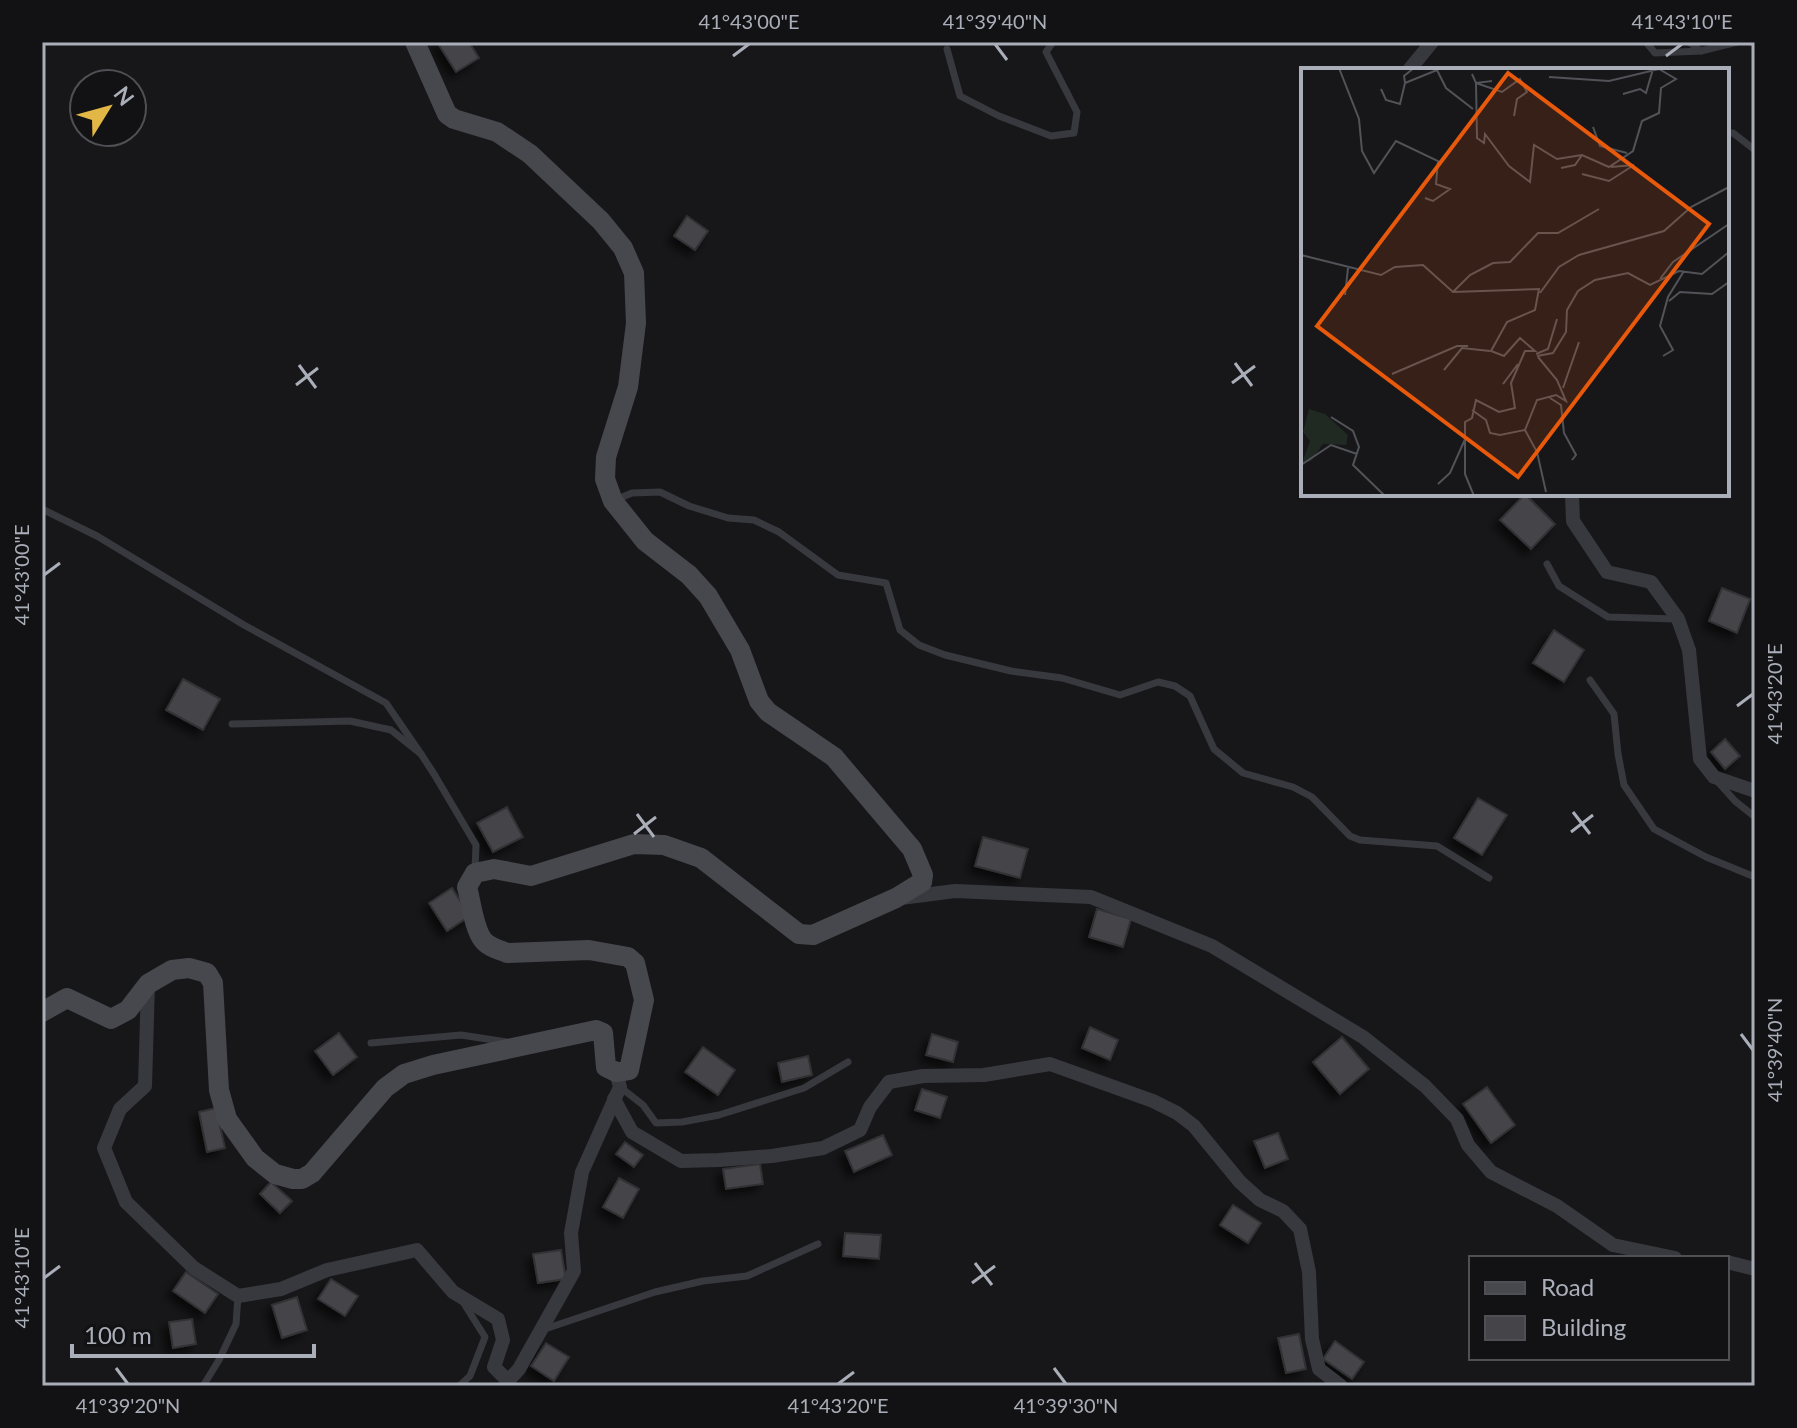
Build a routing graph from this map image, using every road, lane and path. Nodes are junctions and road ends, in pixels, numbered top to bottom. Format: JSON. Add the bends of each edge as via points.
{"nodes":[{"id":1,"x":415,"y":42,"type":"edge"},
{"id":2,"x":1053,"y":42,"type":"edge"},
{"id":3,"x":1432,"y":42,"type":"edge"},
{"id":4,"x":1646,"y":42,"type":"edge"},
{"id":5,"x":1689,"y":42,"type":"edge"},
{"id":6,"x":1737,"y":42,"type":"edge"},
{"id":7,"x":947,"y":49,"type":"dead end"},
{"id":8,"x":1701,"y":51,"type":"junction"},
{"id":9,"x":1411,"y":68,"type":"edge"},
{"id":10,"x":1729,"y":133,"type":"edge"},
{"id":11,"x":1755,"y":150,"type":"edge"},
{"id":12,"x":1572,"y":496,"type":"edge"},
{"id":13,"x":613,"y":501,"type":"junction"},
{"id":14,"x":42,"y":509,"type":"edge"},
{"id":15,"x":1547,"y":564,"type":"dead end"},
{"id":16,"x":1678,"y":619,"type":"junction"},
{"id":17,"x":1590,"y":680,"type":"dead end"},
{"id":18,"x":232,"y":724,"type":"dead end"},
{"id":19,"x":421,"y":754,"type":"junction"},
{"id":20,"x":1714,"y":777,"type":"junction"},
{"id":21,"x":1755,"y":791,"type":"edge"},
{"id":22,"x":1755,"y":817,"type":"edge"},
{"id":23,"x":475,"y":873,"type":"junction"},
{"id":24,"x":1755,"y":877,"type":"edge"},
{"id":25,"x":1489,"y":878,"type":"dead end"},
{"id":26,"x":896,"y":898,"type":"junction"},
{"id":27,"x":148,"y":984,"type":"junction"},
{"id":28,"x":42,"y":1012,"type":"edge"},
{"id":29,"x":371,"y":1043,"type":"dead end"},
{"id":30,"x":525,"y":1045,"type":"junction"},
{"id":31,"x":848,"y":1062,"type":"dead end"},
{"id":32,"x":617,"y":1086,"type":"junction"},
{"id":33,"x":818,"y":1244,"type":"dead end"},
{"id":34,"x":1665,"y":1256,"type":"edge"},
{"id":35,"x":1729,"y":1262,"type":"edge"},
{"id":36,"x":1755,"y":1269,"type":"edge"},
{"id":37,"x":238,"y":1296,"type":"junction"},
{"id":38,"x":461,"y":1298,"type":"junction"},
{"id":39,"x":540,"y":1331,"type":"junction"},
{"id":40,"x":203,"y":1386,"type":"edge"},
{"id":41,"x":459,"y":1386,"type":"edge"},
{"id":42,"x":1341,"y":1386,"type":"edge"}],
"edges":[{"from":1,"to":13,"type":"street","via":[[447,114],[497,132],[530,154],[601,221],[623,248],[634,273],[636,323],[628,387],[606,457],[605,479]]},
{"from":2,"to":7,"type":"lane","via":[[1046,52],[1077,112],[1074,133],[1051,136],[960,96]]},
{"from":3,"to":9,"type":"street"},
{"from":4,"to":8,"type":"lane","via":[[1655,53]]},
{"from":5,"to":8,"type":"lane"},
{"from":6,"to":8,"type":"lane"},
{"from":10,"to":11,"type":"lane"},
{"from":12,"to":16,"type":"street","via":[[1573,521],[1607,572],[1651,582]]},
{"from":13,"to":25,"type":"lane","via":[[632,493],[660,492],[728,518],[754,520],[838,575],[886,583],[900,630],[945,655],[1120,695],[1158,682],[1175,686],[1190,696],[1214,749],[1243,773],[1312,797],[1350,836],[1437,846]]},
{"from":13,"to":26,"type":"street","via":[[645,541],[708,596],[768,712],[834,757],[912,849],[922,882]]},
{"from":14,"to":19,"type":"lane","via":[[386,703]]},
{"from":15,"to":16,"type":"lane","via":[[1559,586],[1608,617]]},
{"from":16,"to":20,"type":"street","via":[[1689,650],[1700,759]]},
{"from":17,"to":24,"type":"lane","via":[[1614,714],[1624,785],[1654,829]]},
{"from":18,"to":19,"type":"lane","via":[[350,721],[391,730]]},
{"from":19,"to":23,"type":"lane","via":[[476,845]]},
{"from":20,"to":21,"type":"street"},
{"from":20,"to":22,"type":"lane"},
{"from":23,"to":26,"type":"street","via":[[494,869],[531,876],[634,844],[664,845],[701,858],[799,934],[813,935]]},
{"from":23,"to":32,"type":"street","via":[[467,887],[476,922],[483,941],[497,950],[589,950],[635,963],[644,1000],[629,1070]]},
{"from":26,"to":34,"type":"street","via":[[955,891],[1091,897],[1212,946],[1363,1037],[1413,1076],[1457,1119],[1468,1145],[1491,1172],[1557,1206],[1613,1245]]},
{"from":27,"to":28,"type":"street","via":[[128,1010],[111,1019],[67,998]]},
{"from":27,"to":30,"type":"street","via":[[172,970],[207,973],[213,983],[219,1090],[227,1119],[255,1158],[275,1174],[293,1179],[312,1173],[385,1088],[404,1074]]},
{"from":27,"to":37,"type":"street","via":[[145,1086],[120,1109],[104,1148],[126,1202],[194,1268]]},
{"from":29,"to":30,"type":"lane","via":[[461,1035]]},
{"from":30,"to":32,"type":"street","via":[[596,1030],[603,1033],[606,1067]]},
{"from":31,"to":32,"type":"lane","via":[[804,1088],[682,1122],[656,1123],[643,1105]]},
{"from":32,"to":39,"type":"street","via":[[582,1172],[571,1233],[574,1271]]},
{"from":32,"to":42,"type":"street","via":[[632,1132],[681,1161],[823,1148],[860,1130],[889,1082],[923,1076],[984,1075],[1050,1064],[1153,1101],[1194,1126],[1240,1182],[1300,1229],[1319,1369]]},
{"from":33,"to":39,"type":"lane","via":[[747,1276],[655,1292]]},
{"from":35,"to":36,"type":"street"},
{"from":37,"to":38,"type":"street","via":[[417,1250]]},
{"from":37,"to":40,"type":"lane","via":[[236,1324]]},
{"from":38,"to":39,"type":"street","via":[[498,1319],[503,1340],[494,1367],[508,1381]]},
{"from":38,"to":41,"type":"lane","via":[[485,1337],[470,1376]]}]}
